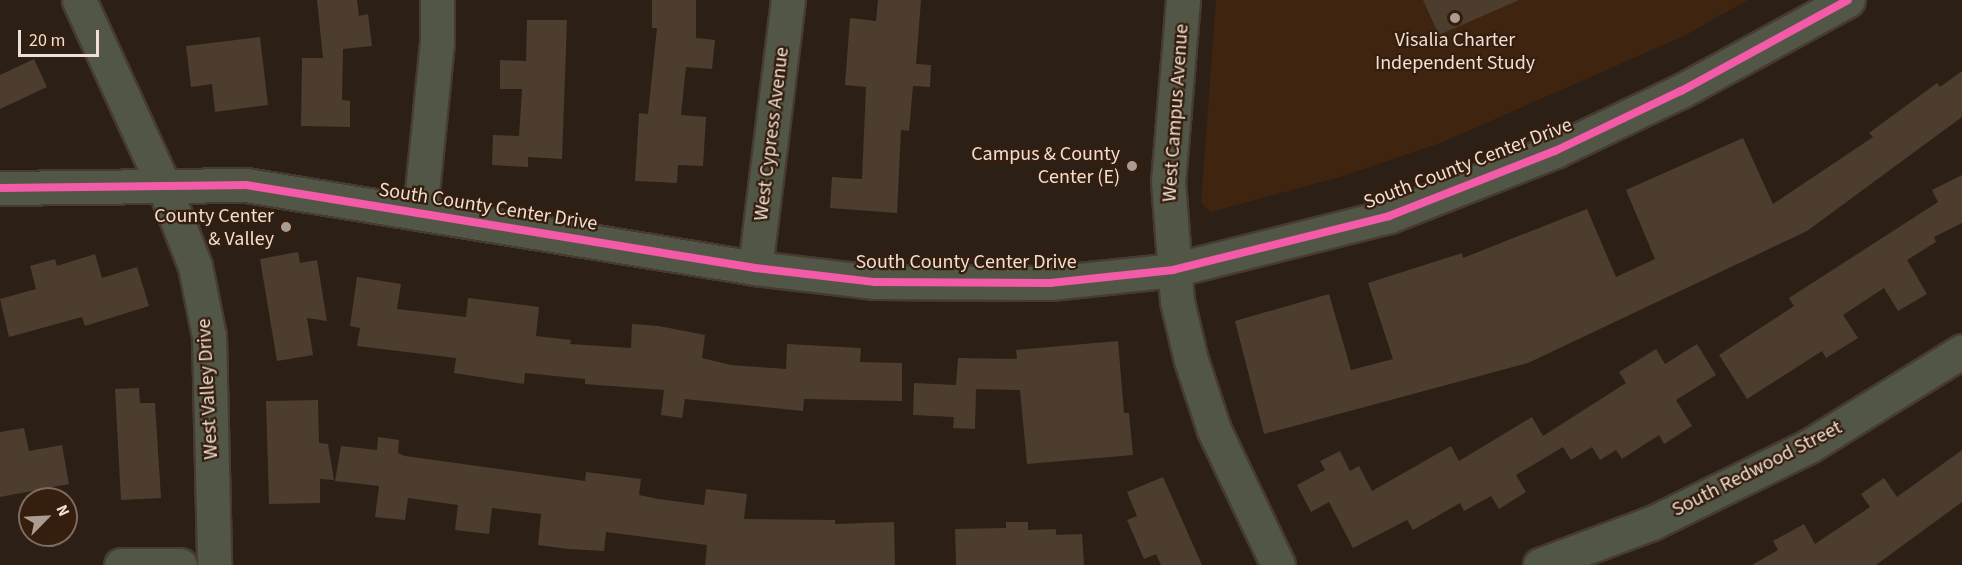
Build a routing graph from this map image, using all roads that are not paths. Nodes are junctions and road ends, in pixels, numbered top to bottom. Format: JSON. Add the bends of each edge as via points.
{"nodes":[{"id":1,"x":79,"y":0,"type":"edge"},
{"id":2,"x":437,"y":0,"type":"edge"},
{"id":3,"x":788,"y":0,"type":"edge"},
{"id":4,"x":1183,"y":0,"type":"edge"},
{"id":5,"x":1848,"y":0,"type":"edge"},
{"id":6,"x":163,"y":184,"type":"junction"},
{"id":7,"x":0,"y":188,"type":"edge"},
{"id":8,"x":420,"y":212,"type":"junction"},
{"id":9,"x":755,"y":267,"type":"junction"},
{"id":10,"x":1173,"y":270,"type":"junction"},
{"id":11,"x":1962,"y":351,"type":"edge"},
{"id":12,"x":121,"y":565,"type":"edge"},
{"id":13,"x":180,"y":565,"type":"edge"},
{"id":14,"x":214,"y":565,"type":"edge"},
{"id":15,"x":1278,"y":565,"type":"edge"},
{"id":16,"x":1540,"y":565,"type":"edge"}],
"edges":[{"from":1,"to":6,"type":"street","name":"West Valley Drive"},
{"from":2,"to":8,"type":"street","via":[[437,42]]},
{"from":3,"to":9,"type":"street","name":"West Cypress Avenue"},
{"from":4,"to":10,"type":"street","name":"West Campus Avenue","via":[[1168,180]]},
{"from":5,"to":10,"type":"street","name":"South County Center Drive","via":[[1681,91],[1555,151],[1389,216]]},
{"from":6,"to":7,"type":"street","name":"South County Center Drive"},
{"from":6,"to":8,"type":"street","name":"South County Center Drive","via":[[246,185]]},
{"from":6,"to":14,"type":"street","name":"West Valley Drive","via":[[195,266],[209,336]]},
{"from":8,"to":9,"type":"street","name":"South County Center Drive"},
{"from":9,"to":10,"type":"street","name":"South County Center Drive","via":[[875,282],[1050,283]]},
{"from":10,"to":15,"type":"street","name":"West Campus Avenue","via":[[1191,360],[1214,430]]},
{"from":11,"to":16,"type":"street","name":"South Redwood Street","via":[[1809,446],[1652,523]]},
{"from":12,"to":13,"type":"street"}]}
